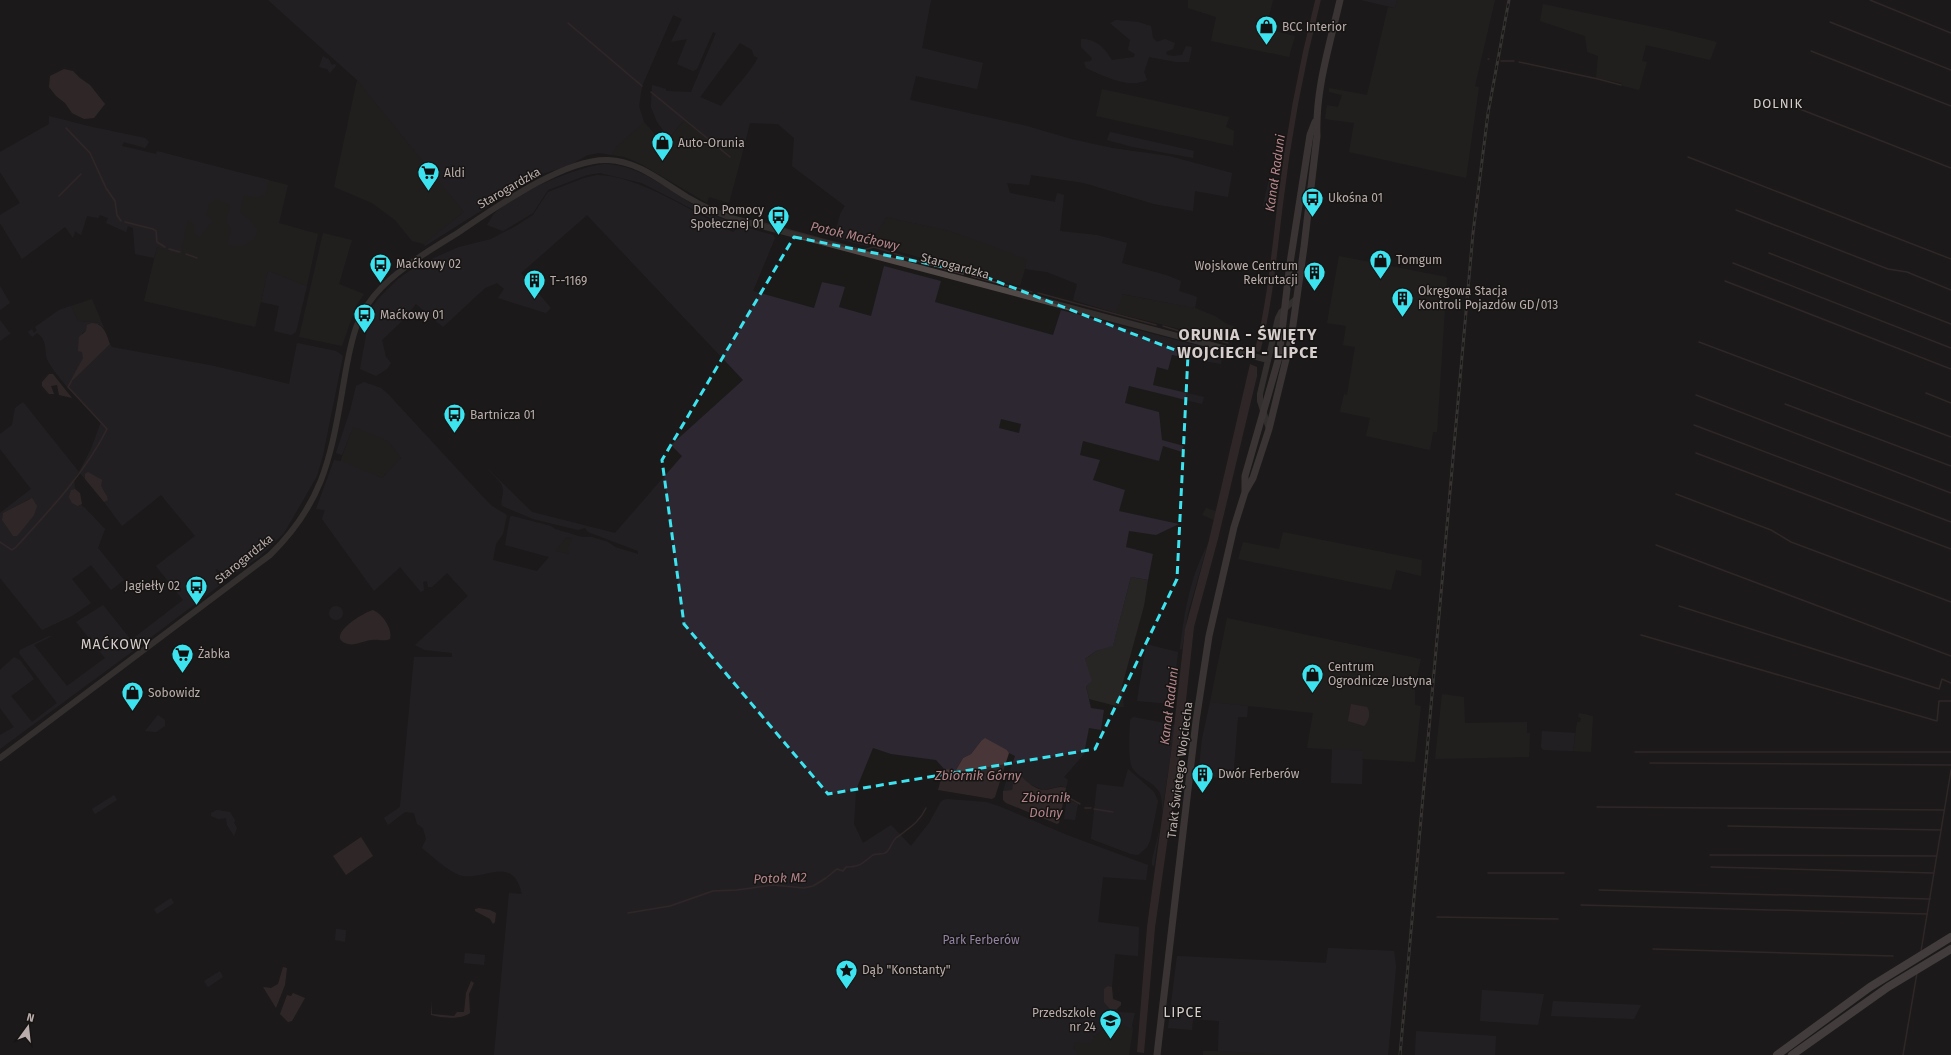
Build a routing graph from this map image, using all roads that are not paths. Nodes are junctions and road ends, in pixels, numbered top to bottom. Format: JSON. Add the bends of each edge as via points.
{"nodes":[{"id":1,"x":1340,"y":0,"type":"edge"},
{"id":2,"x":1316,"y":118,"type":"junction"},
{"id":3,"x":1297,"y":298,"type":"junction"},
{"id":4,"x":1285,"y":308,"type":"junction"},
{"id":5,"x":1268,"y":360,"type":"junction"},
{"id":6,"x":1264,"y":415,"type":"junction"},
{"id":7,"x":1269,"y":429,"type":"junction"},
{"id":8,"x":1245,"y":492,"type":"junction"},
{"id":9,"x":0,"y":758,"type":"edge"},
{"id":10,"x":1951,"y":937,"type":"edge"},
{"id":11,"x":1951,"y":949,"type":"edge"},
{"id":12,"x":1157,"y":1055,"type":"edge"},
{"id":13,"x":1777,"y":1055,"type":"edge"},
{"id":14,"x":1792,"y":1055,"type":"edge"}],
"edges":[{"from":1,"to":2,"type":"main road","name":"Trakt Świętego Wojciecha"},
{"from":2,"to":3,"type":"main road","name":"Trakt Świętego Wojciecha","via":[[1317,136]]},
{"from":2,"to":4,"type":"main road","name":"Trakt Świętego Wojciecha","via":[[1310,135]]},
{"from":3,"to":4,"type":"main road"},
{"from":3,"to":7,"type":"main road","name":"Trakt Świętego Wojciecha","via":[[1291,339]]},
{"from":4,"to":5,"type":"main road","via":[[1278,318]]},
{"from":4,"to":6,"type":"main road","name":"Trakt Świętego Wojciecha","via":[[1279,357]]},
{"from":5,"to":6,"type":"main road","via":[[1260,398]]},
{"from":5,"to":9,"type":"main road","name":"Starogardzka","via":[[731,218],[694,201],[642,169],[622,162],[607,160],[576,167],[539,182],[518,194],[418,258],[383,286],[362,312],[354,335],[326,470],[309,508],[290,535],[270,555],[196,612]]},
{"from":6,"to":7,"type":"main road"},
{"from":6,"to":8,"type":"main road","name":"Trakt Świętego Wojciecha","via":[[1245,476]]},
{"from":7,"to":8,"type":"main road","name":"Trakt Świętego Wojciecha","via":[[1253,478]]},
{"from":8,"to":12,"type":"main road","name":"Trakt Świętego Wojciecha","via":[[1228,549],[1209,636],[1195,729]]},
{"from":10,"to":13,"type":"highway","via":[[1870,987]]},
{"from":11,"to":14,"type":"highway","via":[[1873,998]]}]}
